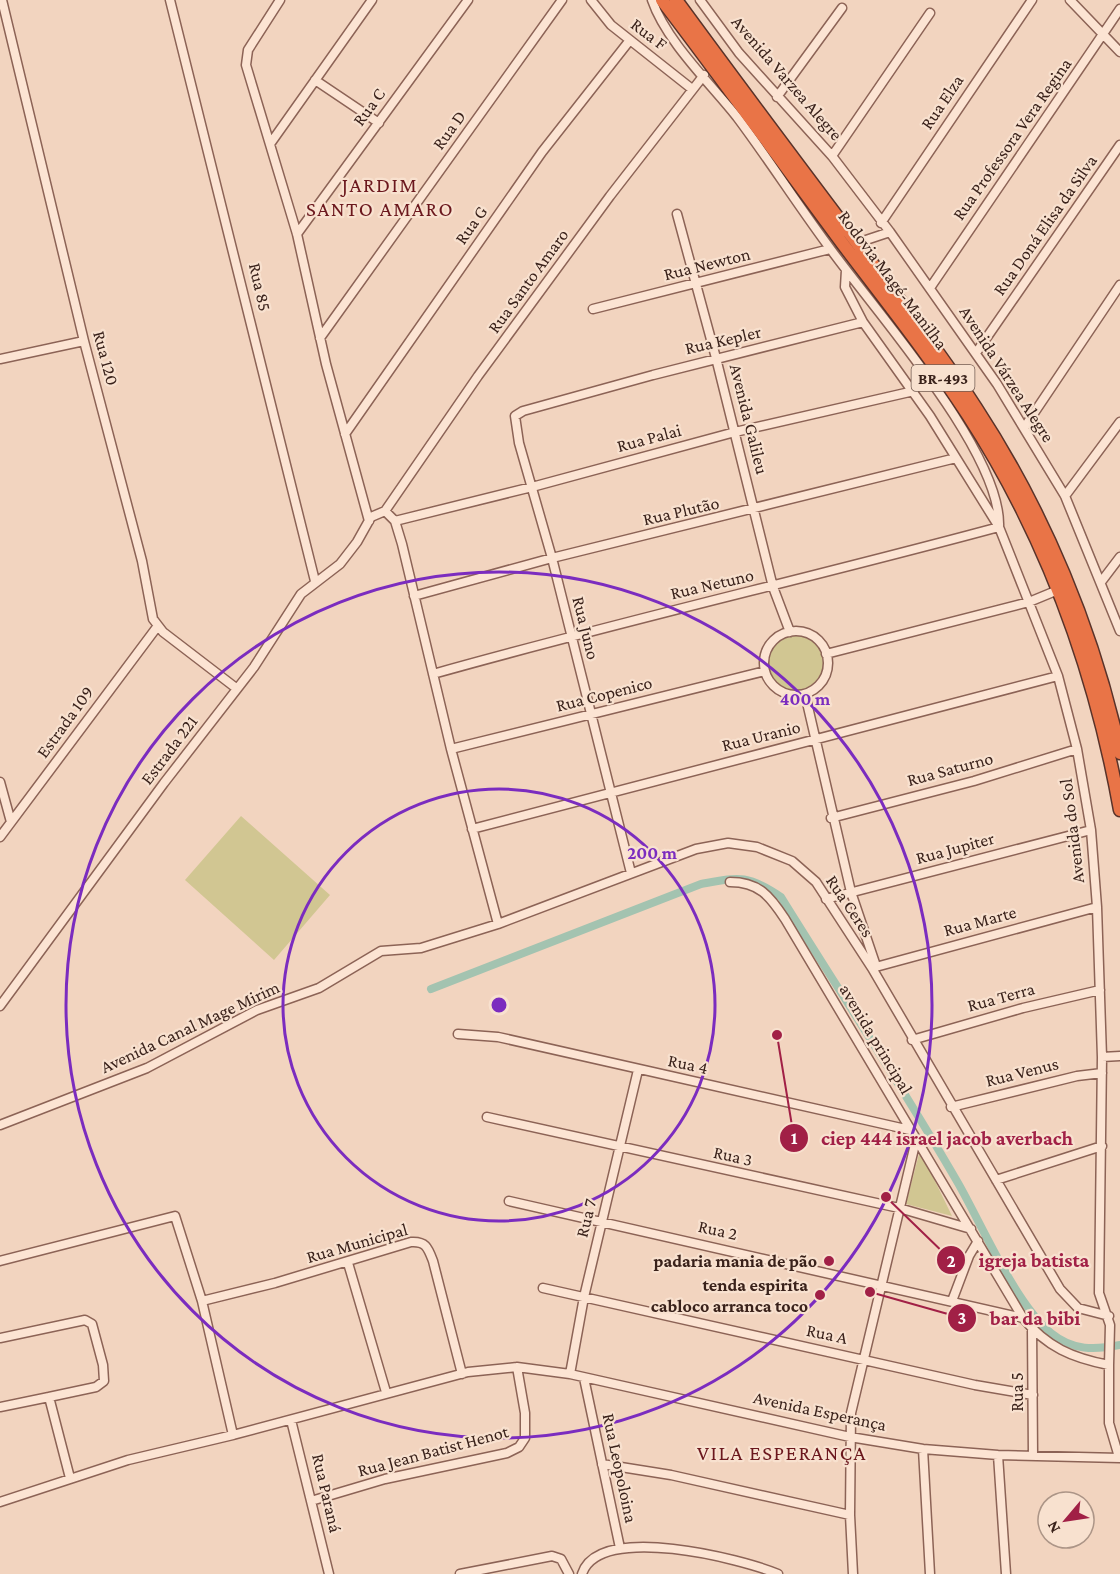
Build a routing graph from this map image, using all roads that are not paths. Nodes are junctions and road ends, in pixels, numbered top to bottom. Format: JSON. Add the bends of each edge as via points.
{"nodes":[{"id":1,"x":2,"y":0,"type":"edge"},
{"id":2,"x":170,"y":0,"type":"edge"},
{"id":3,"x":280,"y":0,"type":"edge"},
{"id":4,"x":372,"y":0,"type":"edge"},
{"id":5,"x":468,"y":0,"type":"edge"},
{"id":6,"x":562,"y":0,"type":"edge"},
{"id":7,"x":591,"y":0,"type":"edge"},
{"id":8,"x":652,"y":0,"type":"edge"},
{"id":9,"x":662,"y":0,"type":"edge"},
{"id":10,"x":676,"y":0,"type":"edge"},
{"id":11,"x":700,"y":0,"type":"edge"},
{"id":12,"x":1032,"y":0,"type":"edge"},
{"id":13,"x":1070,"y":0,"type":"edge"},
{"id":14,"x":842,"y":8,"type":"dead end"},
{"id":15,"x":1120,"y":9,"type":"edge"},
{"id":16,"x":930,"y":13,"type":"dead end"},
{"id":17,"x":1104,"y":34,"type":"junction"},
{"id":18,"x":630,"y":40,"type":"junction"},
{"id":19,"x":1120,"y":52,"type":"edge"},
{"id":20,"x":704,"y":75,"type":"junction"},
{"id":21,"x":315,"y":80,"type":"junction"},
{"id":22,"x":692,"y":89,"type":"junction"},
{"id":23,"x":777,"y":97,"type":"junction"},
{"id":24,"x":379,"y":123,"type":"junction"},
{"id":25,"x":270,"y":144,"type":"junction"},
{"id":26,"x":1120,"y":145,"type":"edge"},
{"id":27,"x":832,"y":156,"type":"junction"},
{"id":28,"x":677,"y":214,"type":"dead end"},
{"id":29,"x":881,"y":223,"type":"junction"},
{"id":30,"x":890,"y":232,"type":"junction"},
{"id":31,"x":297,"y":234,"type":"junction"},
{"id":32,"x":856,"y":243,"type":"junction"},
{"id":33,"x":830,"y":249,"type":"junction"},
{"id":34,"x":846,"y":270,"type":"junction"},
{"id":35,"x":697,"y":284,"type":"junction"},
{"id":36,"x":1120,"y":285,"type":"edge"},
{"id":37,"x":930,"y":288,"type":"junction"},
{"id":38,"x":593,"y":309,"type":"dead end"},
{"id":39,"x":863,"y":322,"type":"junction"},
{"id":40,"x":321,"y":338,"type":"junction"},
{"id":41,"x":84,"y":341,"type":"junction"},
{"id":42,"x":976,"y":353,"type":"junction"},
{"id":43,"x":716,"y":358,"type":"junction"},
{"id":44,"x":0,"y":359,"type":"edge"},
{"id":45,"x":914,"y":391,"type":"junction"},
{"id":46,"x":537,"y":407,"type":"joint"},
{"id":47,"x":1120,"y":422,"type":"edge"},
{"id":48,"x":1024,"y":428,"type":"junction"},
{"id":49,"x":735,"y":432,"type":"junction"},
{"id":50,"x":345,"y":434,"type":"junction"},
{"id":51,"x":956,"y":458,"type":"junction"},
{"id":52,"x":532,"y":487,"type":"junction"},
{"id":53,"x":1065,"y":496,"type":"junction"},
{"id":54,"x":754,"y":510,"type":"junction"},
{"id":55,"x":385,"y":511,"type":"junction"},
{"id":56,"x":369,"y":521,"type":"junction"},
{"id":57,"x":395,"y":521,"type":"junction"},
{"id":58,"x":999,"y":527,"type":"junction"},
{"id":59,"x":1120,"y":557,"type":"edge"},
{"id":60,"x":552,"y":558,"type":"junction"},
{"id":61,"x":315,"y":581,"type":"junction"},
{"id":62,"x":1101,"y":582,"type":"junction"},
{"id":63,"x":773,"y":587,"type":"junction"},
{"id":64,"x":1058,"y":590,"type":"junction"},
{"id":65,"x":414,"y":596,"type":"junction"},
{"id":66,"x":1029,"y":602,"type":"junction"},
{"id":67,"x":157,"y":627,"type":"junction"},
{"id":68,"x":1120,"y":631,"type":"edge"},
{"id":69,"x":790,"y":632,"type":"junction"},
{"id":70,"x":571,"y":635,"type":"junction"},
{"id":71,"x":826,"y":654,"type":"junction"},
{"id":72,"x":765,"y":671,"type":"junction"},
{"id":73,"x":433,"y":674,"type":"junction"},
{"id":74,"x":1058,"y":676,"type":"junction"},
{"id":75,"x":236,"y":688,"type":"junction"},
{"id":76,"x":805,"y":694,"type":"junction"},
{"id":77,"x":591,"y":715,"type":"junction"},
{"id":78,"x":814,"y":740,"type":"junction"},
{"id":79,"x":451,"y":749,"type":"junction"},
{"id":80,"x":1077,"y":749,"type":"junction"},
{"id":81,"x":1120,"y":753,"type":"edge"},
{"id":82,"x":0,"y":782,"type":"edge"},
{"id":83,"x":609,"y":793,"type":"junction"},
{"id":84,"x":1120,"y":810,"type":"edge"},
{"id":85,"x":831,"y":818,"type":"junction"},
{"id":86,"x":11,"y":822,"type":"junction"},
{"id":87,"x":472,"y":829,"type":"junction"},
{"id":88,"x":1092,"y":830,"type":"junction"},
{"id":89,"x":0,"y":837,"type":"edge"},
{"id":90,"x":631,"y":873,"type":"junction"},
{"id":91,"x":730,"y":882,"type":"dead end"},
{"id":92,"x":851,"y":892,"type":"junction"},
{"id":93,"x":826,"y":899,"type":"junction"},
{"id":94,"x":1096,"y":907,"type":"junction"},
{"id":95,"x":498,"y":924,"type":"junction"},
{"id":96,"x":389,"y":950,"type":"joint"},
{"id":97,"x":874,"y":967,"type":"junction"},
{"id":98,"x":1100,"y":990,"type":"junction"},
{"id":99,"x":0,"y":1006,"type":"edge"},
{"id":100,"x":458,"y":1034,"type":"dead end"},
{"id":101,"x":912,"y":1040,"type":"junction"},
{"id":102,"x":1120,"y":1056,"type":"edge"},
{"id":103,"x":1102,"y":1057,"type":"junction"},
{"id":104,"x":638,"y":1070,"type":"junction"},
{"id":105,"x":1102,"y":1073,"type":"junction"},
{"id":106,"x":951,"y":1107,"type":"junction"},
{"id":107,"x":487,"y":1117,"type":"dead end"},
{"id":108,"x":0,"y":1125,"type":"edge"},
{"id":109,"x":910,"y":1130,"type":"junction"},
{"id":110,"x":916,"y":1140,"type":"junction"},
{"id":111,"x":621,"y":1146,"type":"junction"},
{"id":112,"x":1102,"y":1146,"type":"junction"},
{"id":113,"x":996,"y":1180,"type":"junction"},
{"id":114,"x":509,"y":1202,"type":"dead end"},
{"id":115,"x":899,"y":1208,"type":"junction"},
{"id":116,"x":602,"y":1222,"type":"junction"},
{"id":117,"x":971,"y":1229,"type":"junction"},
{"id":118,"x":978,"y":1241,"type":"junction"},
{"id":119,"x":0,"y":1261,"type":"edge"},
{"id":120,"x":348,"y":1263,"type":"junction"},
{"id":121,"x":883,"y":1287,"type":"junction"},
{"id":122,"x":543,"y":1288,"type":"dead end"},
{"id":123,"x":584,"y":1297,"type":"junction"},
{"id":124,"x":202,"y":1301,"type":"junction"},
{"id":125,"x":952,"y":1301,"type":"junction"},
{"id":126,"x":1023,"y":1318,"type":"junction"},
{"id":127,"x":1110,"y":1320,"type":"junction"},
{"id":128,"x":1032,"y":1328,"type":"junction"},
{"id":129,"x":0,"y":1338,"type":"edge"},
{"id":130,"x":863,"y":1359,"type":"junction"},
{"id":131,"x":1109,"y":1365,"type":"junction"},
{"id":132,"x":517,"y":1367,"type":"junction"},
{"id":133,"x":462,"y":1374,"type":"junction"},
{"id":134,"x":570,"y":1374,"type":"junction"},
{"id":135,"x":584,"y":1377,"type":"junction"},
{"id":136,"x":386,"y":1392,"type":"junction"},
{"id":137,"x":1033,"y":1395,"type":"junction"},
{"id":138,"x":49,"y":1397,"type":"junction"},
{"id":139,"x":0,"y":1407,"type":"edge"},
{"id":140,"x":291,"y":1420,"type":"junction"},
{"id":141,"x":234,"y":1435,"type":"junction"},
{"id":142,"x":850,"y":1437,"type":"junction"},
{"id":143,"x":923,"y":1449,"type":"junction"},
{"id":144,"x":998,"y":1455,"type":"junction"},
{"id":145,"x":1033,"y":1456,"type":"junction"},
{"id":146,"x":1120,"y":1457,"type":"edge"},
{"id":147,"x":602,"y":1464,"type":"junction"},
{"id":148,"x":70,"y":1478,"type":"junction"},
{"id":149,"x":311,"y":1501,"type":"junction"},
{"id":150,"x":0,"y":1502,"type":"edge"},
{"id":151,"x":850,"y":1515,"type":"junction"},
{"id":152,"x":620,"y":1548,"type":"junction"},
{"id":153,"x":329,"y":1574,"type":"edge"},
{"id":154,"x":460,"y":1574,"type":"edge"},
{"id":155,"x":569,"y":1574,"type":"edge"},
{"id":156,"x":582,"y":1574,"type":"edge"},
{"id":157,"x":778,"y":1574,"type":"edge"},
{"id":158,"x":853,"y":1574,"type":"edge"},
{"id":159,"x":930,"y":1574,"type":"edge"},
{"id":160,"x":1006,"y":1574,"type":"edge"}],
"edges":[{"from":1,"to":41,"type":"street","name":"Rua 120"},
{"from":2,"to":61,"type":"street","name":"Rua 85"},
{"from":3,"to":25,"type":"street","via":[[245,57]]},
{"from":4,"to":21,"type":"street"},
{"from":5,"to":24,"type":"street","name":"Rua C"},
{"from":6,"to":40,"type":"street","name":"Rua D"},
{"from":7,"to":18,"type":"street","name":"Rua F","via":[[611,25]]},
{"from":8,"to":20,"type":"street","via":[[669,32]]},
{"from":9,"to":64,"type":"highway","name":"Rodovia Magé-Manilha","number":"BR-493","via":[[968,415],[1008,485]]},
{"from":10,"to":32,"type":"highway","name":"Rodovia Magé-Manilha","number":"BR-493"},
{"from":11,"to":23,"type":"street","name":"Avenida Varzea Alegre"},
{"from":12,"to":29,"type":"street","name":"Rua Elza"},
{"from":13,"to":17,"type":"street"},
{"from":14,"to":23,"type":"street"},
{"from":15,"to":17,"type":"street","name":"Rua Professora Vera Regina"},
{"from":16,"to":27,"type":"street","name":"Avenida Varzea Alegre"},
{"from":17,"to":19,"type":"street"},
{"from":17,"to":37,"type":"street","name":"Rua Professora Vera Regina"},
{"from":18,"to":22,"type":"street","name":"Rua F"},
{"from":18,"to":50,"type":"street","name":"Rua G","via":[[549,143]]},
{"from":20,"to":22,"type":"street","name":"Rua Santo Amaro"},
{"from":20,"to":33,"type":"street"},
{"from":21,"to":24,"type":"street"},
{"from":21,"to":25,"type":"street"},
{"from":22,"to":55,"type":"street","name":"Rua Santo Amaro","via":[[478,376]]},
{"from":23,"to":27,"type":"street","name":"Avenida Varzea Alegre"},
{"from":24,"to":31,"type":"street","name":"Rua C"},
{"from":25,"to":31,"type":"street"},
{"from":26,"to":42,"type":"street","name":"Rua Doná Elisa da Silva"},
{"from":27,"to":29,"type":"street","name":"Avenida Várzea Alegre"},
{"from":28,"to":35,"type":"street","name":"Avenida Galileu"},
{"from":29,"to":30,"type":"street","name":"Avenida Várzea Alegre"},
{"from":30,"to":32,"type":"street"},
{"from":30,"to":37,"type":"street","name":"Avenida Várzea Alegre"},
{"from":31,"to":40,"type":"street"},
{"from":32,"to":81,"type":"highway","name":"Rodovia Magé-Manilha","number":"BR-493","via":[[952,372],[1018,479],[1079,615]]},
{"from":33,"to":34,"type":"street"},
{"from":33,"to":35,"type":"street","name":"Rua Newton"},
{"from":34,"to":39,"type":"street","via":[[845,287]]},
{"from":34,"to":58,"type":"street","via":[[919,366],[965,436],[996,495]]},
{"from":35,"to":38,"type":"street","name":"Rua Newton"},
{"from":35,"to":43,"type":"street","name":"Avenida Galileu"},
{"from":36,"to":48,"type":"street"},
{"from":37,"to":42,"type":"street","name":"Avenida Várzea Alegre"},
{"from":39,"to":43,"type":"street","name":"Rua Kepler"},
{"from":39,"to":45,"type":"street","name":"Avenida do Sol"},
{"from":40,"to":50,"type":"street"},
{"from":41,"to":44,"type":"street"},
{"from":41,"to":67,"type":"street","name":"Rua 120"},
{"from":42,"to":48,"type":"street","name":"Avenida Várzea Alegre"},
{"from":43,"to":46,"type":"street","name":"Rua Kepler"},
{"from":43,"to":49,"type":"street","name":"Avenida Galileu"},
{"from":45,"to":49,"type":"street","name":"Rua Palai"},
{"from":45,"to":51,"type":"street","name":"Avenida do Sol"},
{"from":46,"to":52,"type":"street","name":"Rua Juno","via":[[518,413],[514,420]]},
{"from":47,"to":53,"type":"street"},
{"from":48,"to":53,"type":"street","name":"Avenida Várzea Alegre"},
{"from":49,"to":52,"type":"street","name":"Rua Palai"},
{"from":49,"to":54,"type":"street","name":"Avenida Galileu"},
{"from":50,"to":56,"type":"street"},
{"from":51,"to":54,"type":"street","name":"Rua Plutão"},
{"from":51,"to":58,"type":"street","name":"Avenida do Sol"},
{"from":52,"to":57,"type":"street","name":"Rua Palai"},
{"from":52,"to":60,"type":"street","name":"Rua Juno"},
{"from":53,"to":62,"type":"street","name":"Avenida Várzea Alegre"},
{"from":54,"to":60,"type":"street","name":"Rua Plutão"},
{"from":54,"to":63,"type":"street","name":"Avenida Galileu"},
{"from":55,"to":56,"type":"street"},
{"from":55,"to":57,"type":"street"},
{"from":56,"to":61,"type":"street","name":"Estrada 221","via":[[344,559]]},
{"from":57,"to":65,"type":"street"},
{"from":58,"to":63,"type":"street","name":"Rua Netuno"},
{"from":58,"to":66,"type":"street","name":"Avenida do Sol"},
{"from":59,"to":62,"type":"street"},
{"from":60,"to":65,"type":"street","name":"Rua Plutão"},
{"from":60,"to":70,"type":"street","name":"Rua Juno"},
{"from":61,"to":75,"type":"street","name":"Estrada 221","via":[[297,600]]},
{"from":62,"to":68,"type":"street","name":"Avenida Várzea Alegre"},
{"from":63,"to":69,"type":"street","name":"Avenida Galileu"},
{"from":63,"to":70,"type":"street","name":"Rua Netuno"},
{"from":64,"to":66,"type":"street"},
{"from":64,"to":84,"type":"highway","name":"Rodovia Magé-Manilha","number":"BR-493","via":[[1091,687]]},
{"from":65,"to":73,"type":"street"},
{"from":66,"to":71,"type":"street"},
{"from":66,"to":74,"type":"street","name":"Avenida do Sol"},
{"from":67,"to":75,"type":"street"},
{"from":67,"to":86,"type":"street","name":"Estrada 109"},
{"from":69,"to":71,"type":"street","via":[[812,636]]},
{"from":69,"to":72,"type":"street","via":[[776,637],[767,648]]},
{"from":70,"to":73,"type":"street","name":"Rua Netuno"},
{"from":70,"to":77,"type":"street","name":"Rua Juno"},
{"from":71,"to":76,"type":"street","via":[[824,678]]},
{"from":72,"to":76,"type":"street","via":[[782,692]]},
{"from":72,"to":77,"type":"street","name":"Rua Copenico"},
{"from":73,"to":79,"type":"street"},
{"from":74,"to":78,"type":"street","name":"Rua Uranio"},
{"from":74,"to":80,"type":"street","name":"Avenida do Sol"},
{"from":75,"to":99,"type":"street","name":"Estrada 221"},
{"from":76,"to":78,"type":"street"},
{"from":77,"to":79,"type":"street","name":"Rua Copenico"},
{"from":77,"to":83,"type":"street","name":"Rua Juno"},
{"from":78,"to":83,"type":"street","name":"Rua Uranio"},
{"from":78,"to":85,"type":"street"},
{"from":79,"to":87,"type":"street"},
{"from":80,"to":85,"type":"street","name":"Rua Saturno"},
{"from":80,"to":88,"type":"street","name":"Avenida do Sol"},
{"from":82,"to":86,"type":"street"},
{"from":83,"to":87,"type":"street","name":"Rua Uranio"},
{"from":83,"to":90,"type":"street","name":"Rua Juno"},
{"from":85,"to":92,"type":"street"},
{"from":86,"to":89,"type":"street","name":"Estrada 109"},
{"from":87,"to":95,"type":"street"},
{"from":88,"to":92,"type":"street","name":"Rua Jupiter"},
{"from":88,"to":94,"type":"street","name":"Avenida do Sol"},
{"from":90,"to":93,"type":"street","name":"Rua Ceres","via":[[696,849],[736,844],[792,861],[816,882]]},
{"from":90,"to":95,"type":"street","name":"Rua Ceres"},
{"from":91,"to":109,"type":"street","name":"avenida principal","via":[[750,884],[771,897]]},
{"from":92,"to":93,"type":"street","name":"Rua Jupiter"},
{"from":92,"to":97,"type":"street"},
{"from":93,"to":97,"type":"street","name":"Rua Ceres"},
{"from":94,"to":97,"type":"street","name":"Rua Marte"},
{"from":94,"to":98,"type":"street","name":"Avenida do Sol"},
{"from":95,"to":96,"type":"street","name":"Rua Ceres","via":[[421,948]]},
{"from":96,"to":108,"type":"street","name":"Avenida Canal Mage Mirim","via":[[376,952],[319,988],[257,1010],[147,1068]]},
{"from":97,"to":101,"type":"street","name":"Rua Ceres"},
{"from":98,"to":101,"type":"street","name":"Rua Terra"},
{"from":98,"to":103,"type":"street","name":"Avenida do Sol"},
{"from":100,"to":104,"type":"street","name":"Rua 4","via":[[498,1037]]},
{"from":101,"to":106,"type":"street","name":"Rua Ceres"},
{"from":102,"to":103,"type":"street"},
{"from":103,"to":105,"type":"street","name":"Avenida do Sol"},
{"from":104,"to":109,"type":"street","name":"Rua 4"},
{"from":104,"to":111,"type":"street","name":"Rua 7"},
{"from":105,"to":106,"type":"street","name":"Rua Venus"},
{"from":105,"to":112,"type":"street","name":"Avenida do Sol"},
{"from":106,"to":113,"type":"street","name":"Rua Ceres"},
{"from":107,"to":111,"type":"street","name":"Rua 3"},
{"from":109,"to":110,"type":"street","name":"avenida principal"},
{"from":110,"to":115,"type":"street"},
{"from":110,"to":117,"type":"street","name":"avenida principal"},
{"from":111,"to":115,"type":"street","name":"Rua 3"},
{"from":111,"to":116,"type":"street","name":"Rua 7"},
{"from":112,"to":113,"type":"street"},
{"from":112,"to":127,"type":"street","name":"Avenida do Sol","via":[[1099,1293]]},
{"from":113,"to":127,"type":"street","name":"Rua Ceres","via":[[1070,1302]]},
{"from":114,"to":116,"type":"street","name":"Rua 2"},
{"from":115,"to":117,"type":"street","name":"Rua 3"},
{"from":115,"to":121,"type":"street"},
{"from":116,"to":121,"type":"street","name":"Rua 2"},
{"from":116,"to":123,"type":"street","name":"Rua 7"},
{"from":117,"to":118,"type":"street","name":"avenida principal"},
{"from":118,"to":125,"type":"street"},
{"from":118,"to":126,"type":"street","name":"avenida principal"},
{"from":119,"to":124,"type":"street","via":[[174,1215]]},
{"from":120,"to":124,"type":"street","name":"Rua Municipal"},
{"from":120,"to":133,"type":"street","name":"Rua Municipal","via":[[411,1242],[426,1245]]},
{"from":120,"to":136,"type":"street"},
{"from":121,"to":125,"type":"street","name":"Rua 2"},
{"from":121,"to":130,"type":"street"},
{"from":122,"to":123,"type":"street","name":"Rua A"},
{"from":123,"to":130,"type":"street","name":"Rua A"},
{"from":123,"to":134,"type":"street","name":"Rua 7"},
{"from":124,"to":141,"type":"street"},
{"from":125,"to":126,"type":"street","name":"Rua 2"},
{"from":126,"to":128,"type":"street","name":"avenida principal"},
{"from":127,"to":131,"type":"street"},
{"from":128,"to":131,"type":"street","name":"avenida principal","via":[[1046,1343],[1064,1353]]},
{"from":128,"to":137,"type":"street","name":"Rua 5"},
{"from":129,"to":138,"type":"street","via":[[90,1322],[104,1381],[96,1387]]},
{"from":130,"to":137,"type":"street","name":"Rua A"},
{"from":130,"to":142,"type":"street"},
{"from":131,"to":146,"type":"street","via":[[1109,1423]]},
{"from":132,"to":133,"type":"street"},
{"from":132,"to":134,"type":"street","name":"Avenida Esperança"},
{"from":132,"to":149,"type":"street","name":"Rua Jean Batist Henot","via":[[526,1433],[519,1447]]},
{"from":133,"to":136,"type":"street"},
{"from":134,"to":135,"type":"street","name":"Avenida Esperança"},
{"from":135,"to":142,"type":"street","name":"Avenida Esperança"},
{"from":135,"to":147,"type":"street","name":"Rua Leopoloina"},
{"from":136,"to":140,"type":"street"},
{"from":137,"to":145,"type":"street","name":"Rua 5"},
{"from":138,"to":139,"type":"street"},
{"from":138,"to":148,"type":"street"},
{"from":140,"to":141,"type":"street"},
{"from":140,"to":149,"type":"street","name":"Rua Paraná"},
{"from":141,"to":148,"type":"street"},
{"from":142,"to":143,"type":"street","name":"Avenida Esperança"},
{"from":142,"to":151,"type":"street"},
{"from":143,"to":144,"type":"street","name":"Avenida Esperança"},
{"from":143,"to":159,"type":"street"},
{"from":144,"to":145,"type":"street","name":"Avenida Esperança"},
{"from":144,"to":160,"type":"street"},
{"from":145,"to":146,"type":"street","name":"Avenida Esperança"},
{"from":147,"to":151,"type":"street"},
{"from":147,"to":152,"type":"street","name":"Rua Leopoloina"},
{"from":148,"to":150,"type":"street"},
{"from":149,"to":153,"type":"street","name":"Rua Paraná"},
{"from":151,"to":158,"type":"street"},
{"from":152,"to":156,"type":"street","via":[[592,1560]]},
{"from":152,"to":157,"type":"street","name":"Rua Leopoloina","via":[[667,1548]]},
{"from":154,"to":155,"type":"street","via":[[552,1556],[561,1558]]}]}
